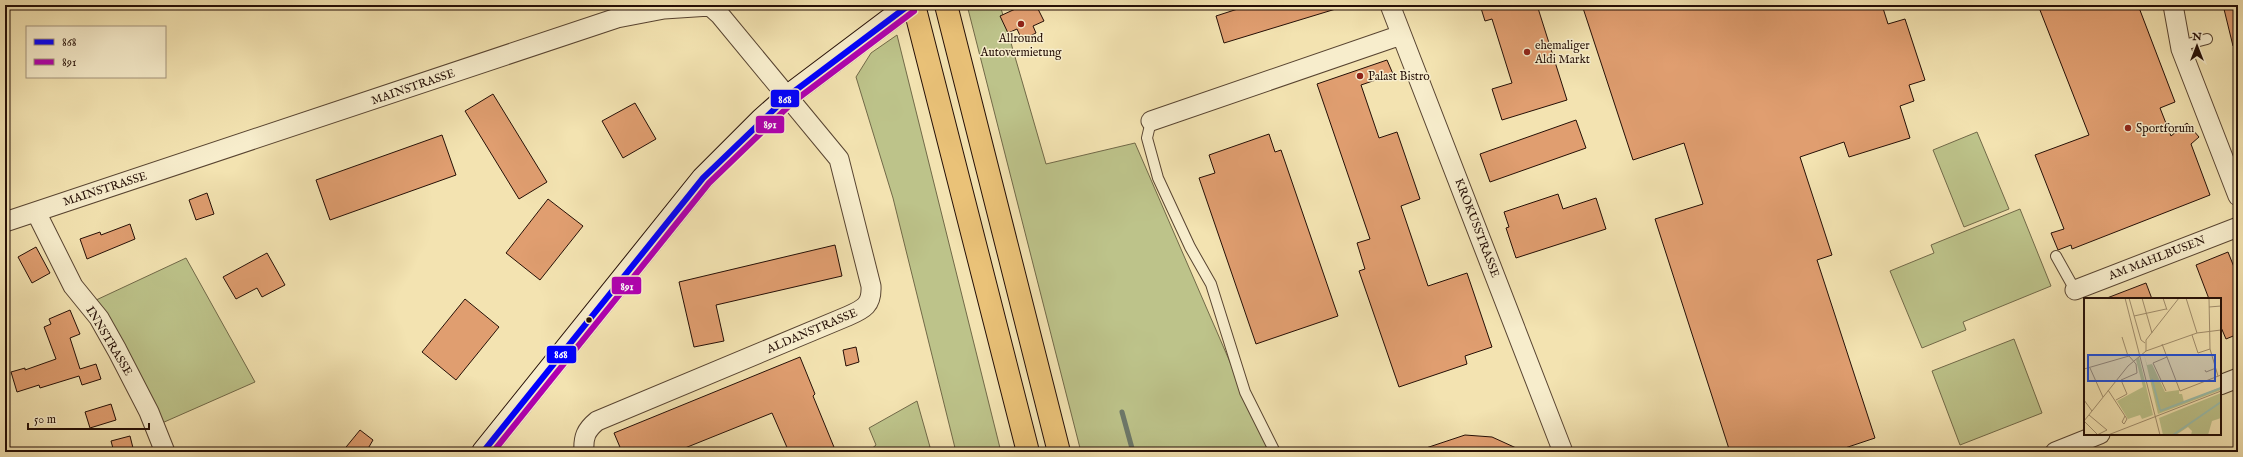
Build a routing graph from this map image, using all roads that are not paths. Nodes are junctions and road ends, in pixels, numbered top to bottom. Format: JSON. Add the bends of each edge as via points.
{"nodes":[{"id":1,"x":709,"y":5,"type":"edge"},
{"id":2,"x":910,"y":5,"type":"edge"},
{"id":3,"x":914,"y":5,"type":"edge"},
{"id":4,"x":1390,"y":5,"type":"edge"},
{"id":5,"x":2173,"y":5,"type":"edge"},
{"id":6,"x":947,"y":12,"type":"edge"},
{"id":7,"x":1401,"y":35,"type":"junction"},
{"id":8,"x":2207,"y":39,"type":"dead end"},
{"id":9,"x":2180,"y":46,"type":"junction"},
{"id":10,"x":788,"y":96,"type":"junction"},
{"id":11,"x":1151,"y":121,"type":"joint"},
{"id":12,"x":2232,"y":163,"type":"edge"},
{"id":13,"x":2238,"y":196,"type":"edge"},
{"id":14,"x":36,"y":212,"type":"junction"},
{"id":15,"x":5,"y":222,"type":"edge"},
{"id":16,"x":2238,"y":227,"type":"edge"},
{"id":17,"x":2056,"y":256,"type":"dead end"},
{"id":18,"x":2075,"y":290,"type":"joint"},
{"id":19,"x":2238,"y":378,"type":"edge"},
{"id":20,"x":2221,"y":385,"type":"edge"},
{"id":21,"x":2098,"y":435,"type":"edge"},
{"id":22,"x":165,"y":452,"type":"edge"},
{"id":23,"x":483,"y":452,"type":"edge"},
{"id":24,"x":584,"y":452,"type":"edge"},
{"id":25,"x":1028,"y":452,"type":"edge"},
{"id":26,"x":1059,"y":452,"type":"edge"},
{"id":27,"x":1275,"y":452,"type":"edge"},
{"id":28,"x":1562,"y":452,"type":"edge"},
{"id":29,"x":2055,"y":452,"type":"edge"}],
"edges":[{"from":1,"to":10,"type":"street","name":"MAINSTRASSE"},
{"from":1,"to":14,"type":"street","name":"MAINSTRASSE","via":[[664,9],[617,18]]},
{"from":2,"to":10,"type":"main road"},
{"from":3,"to":25,"type":"highway"},
{"from":4,"to":7,"type":"street","name":"KROKUSSTRASSE"},
{"from":5,"to":9,"type":"street"},
{"from":6,"to":26,"type":"highway"},
{"from":7,"to":11,"type":"street"},
{"from":7,"to":28,"type":"street","name":"KROKUSSTRASSE"},
{"from":8,"to":9,"type":"lane"},
{"from":9,"to":12,"type":"street"},
{"from":10,"to":23,"type":"main road","via":[[703,178]]},
{"from":10,"to":24,"type":"street","name":"ALDANSTRASSE","via":[[834,151],[842,166],[870,286],[870,302],[865,308],[848,316],[597,421],[588,429],[584,438]]},
{"from":11,"to":27,"type":"lane","via":[[1147,138],[1158,178],[1190,247],[1211,284],[1246,392]]},
{"from":12,"to":13,"type":"street"},
{"from":14,"to":15,"type":"street","name":"MAINSTRASSE"},
{"from":14,"to":22,"type":"street","name":"INNSTRASSE","via":[[74,286],[99,318],[117,350]]},
{"from":16,"to":18,"type":"street","name":"AM MAHLBUSEN"},
{"from":17,"to":18,"type":"lane"},
{"from":19,"to":20,"type":"street"},
{"from":21,"to":29,"type":"street"}]}
